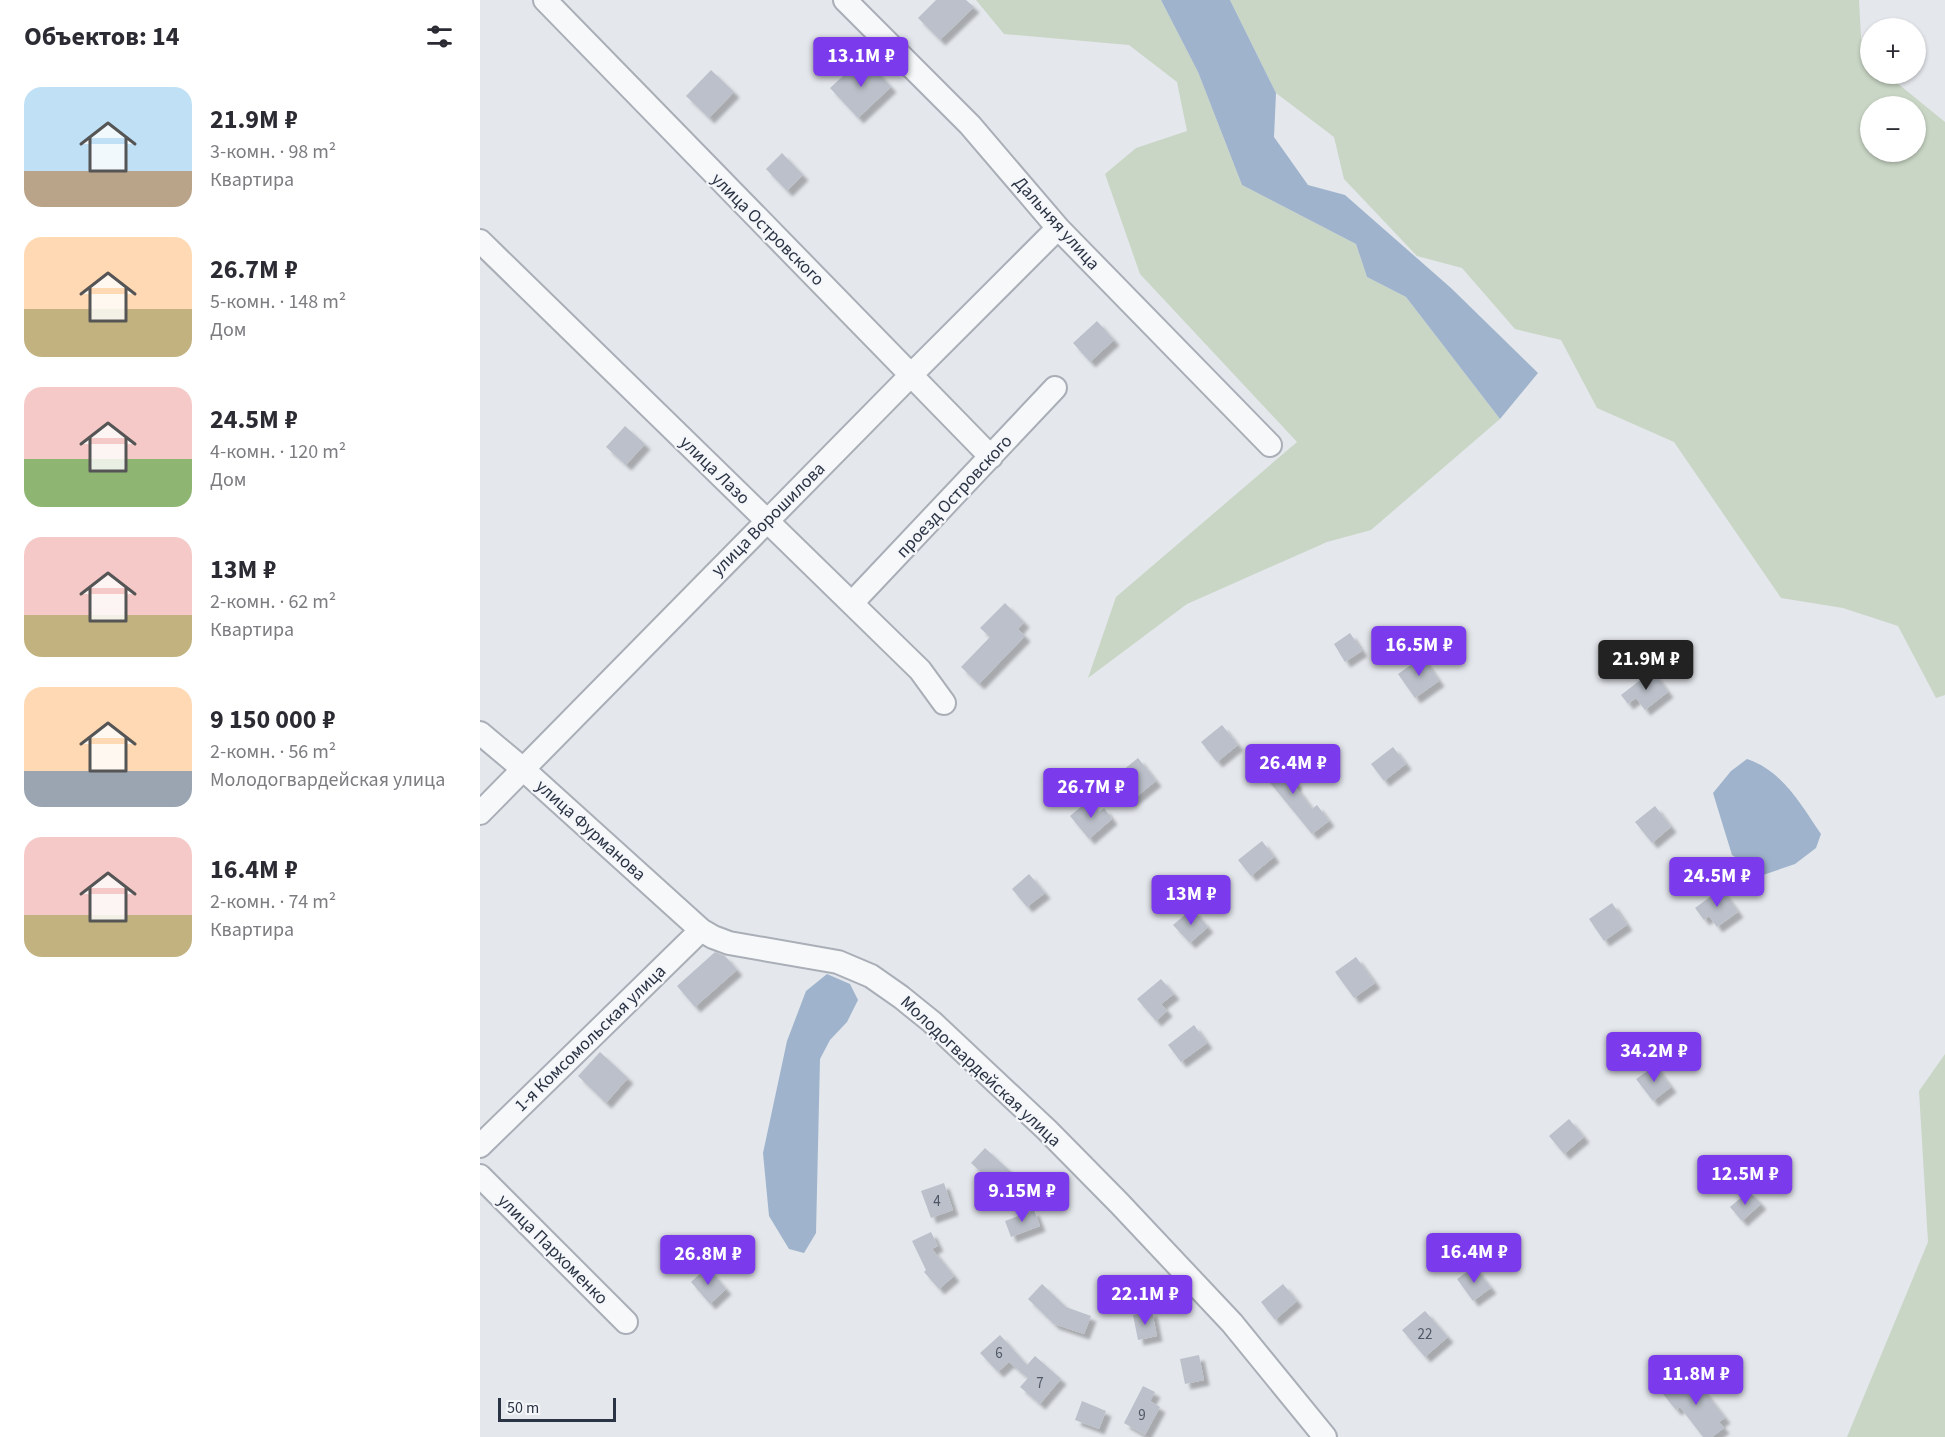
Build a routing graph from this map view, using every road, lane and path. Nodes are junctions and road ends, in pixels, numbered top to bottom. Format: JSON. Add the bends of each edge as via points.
{"nodes":[{"id":1,"x":545,"y":0,"type":"edge"},
{"id":2,"x":844,"y":0,"type":"edge"},
{"id":3,"x":1058,"y":228,"type":"junction"},
{"id":4,"x":480,"y":241,"type":"edge"},
{"id":5,"x":912,"y":374,"type":"junction"},
{"id":6,"x":1055,"y":388,"type":"dead end"},
{"id":7,"x":1270,"y":445,"type":"dead end"},
{"id":8,"x":991,"y":456,"type":"junction"},
{"id":9,"x":767,"y":520,"type":"junction"},
{"id":10,"x":852,"y":603,"type":"junction"},
{"id":11,"x":944,"y":703,"type":"dead end"},
{"id":12,"x":480,"y":733,"type":"edge"},
{"id":13,"x":523,"y":769,"type":"junction"},
{"id":14,"x":480,"y":813,"type":"edge"},
{"id":15,"x":701,"y":930,"type":"junction"},
{"id":16,"x":480,"y":1146,"type":"edge"},
{"id":17,"x":480,"y":1176,"type":"edge"},
{"id":18,"x":626,"y":1322,"type":"dead end"},
{"id":19,"x":1325,"y":1437,"type":"edge"}],
"edges":[{"from":1,"to":5,"type":"street","name":"улица Островского"},
{"from":2,"to":3,"type":"street","name":"Дальняя улица","via":[[970,125]]},
{"from":3,"to":5,"type":"street","name":"улица Ворошилова"},
{"from":3,"to":7,"type":"street","name":"Дальняя улица"},
{"from":4,"to":9,"type":"street","name":"улица Лазо"},
{"from":5,"to":8,"type":"street","name":"улица Островского"},
{"from":5,"to":9,"type":"street","name":"улица Ворошилова"},
{"from":6,"to":8,"type":"street","name":"проезд Островского"},
{"from":8,"to":10,"type":"street","name":"проезд Островского"},
{"from":9,"to":10,"type":"street","name":"улица Лазо"},
{"from":9,"to":13,"type":"street","name":"улица Ворошилова"},
{"from":10,"to":11,"type":"street","name":"улица Лазо","via":[[920,670]]},
{"from":12,"to":13,"type":"street","name":"улица Фурманова"},
{"from":13,"to":14,"type":"street","name":"улица Ворошилова"},
{"from":13,"to":15,"type":"street","name":"улица Фурманова"},
{"from":15,"to":16,"type":"street","name":"1-я Комсомольская улица"},
{"from":15,"to":19,"type":"street","name":"Молодогвардейская улица","via":[[729,943],[838,962],[871,976],[902,997],[1008,1093],[1119,1203],[1232,1323]]},
{"from":17,"to":18,"type":"street","name":"улица Пархоменко"}]}
